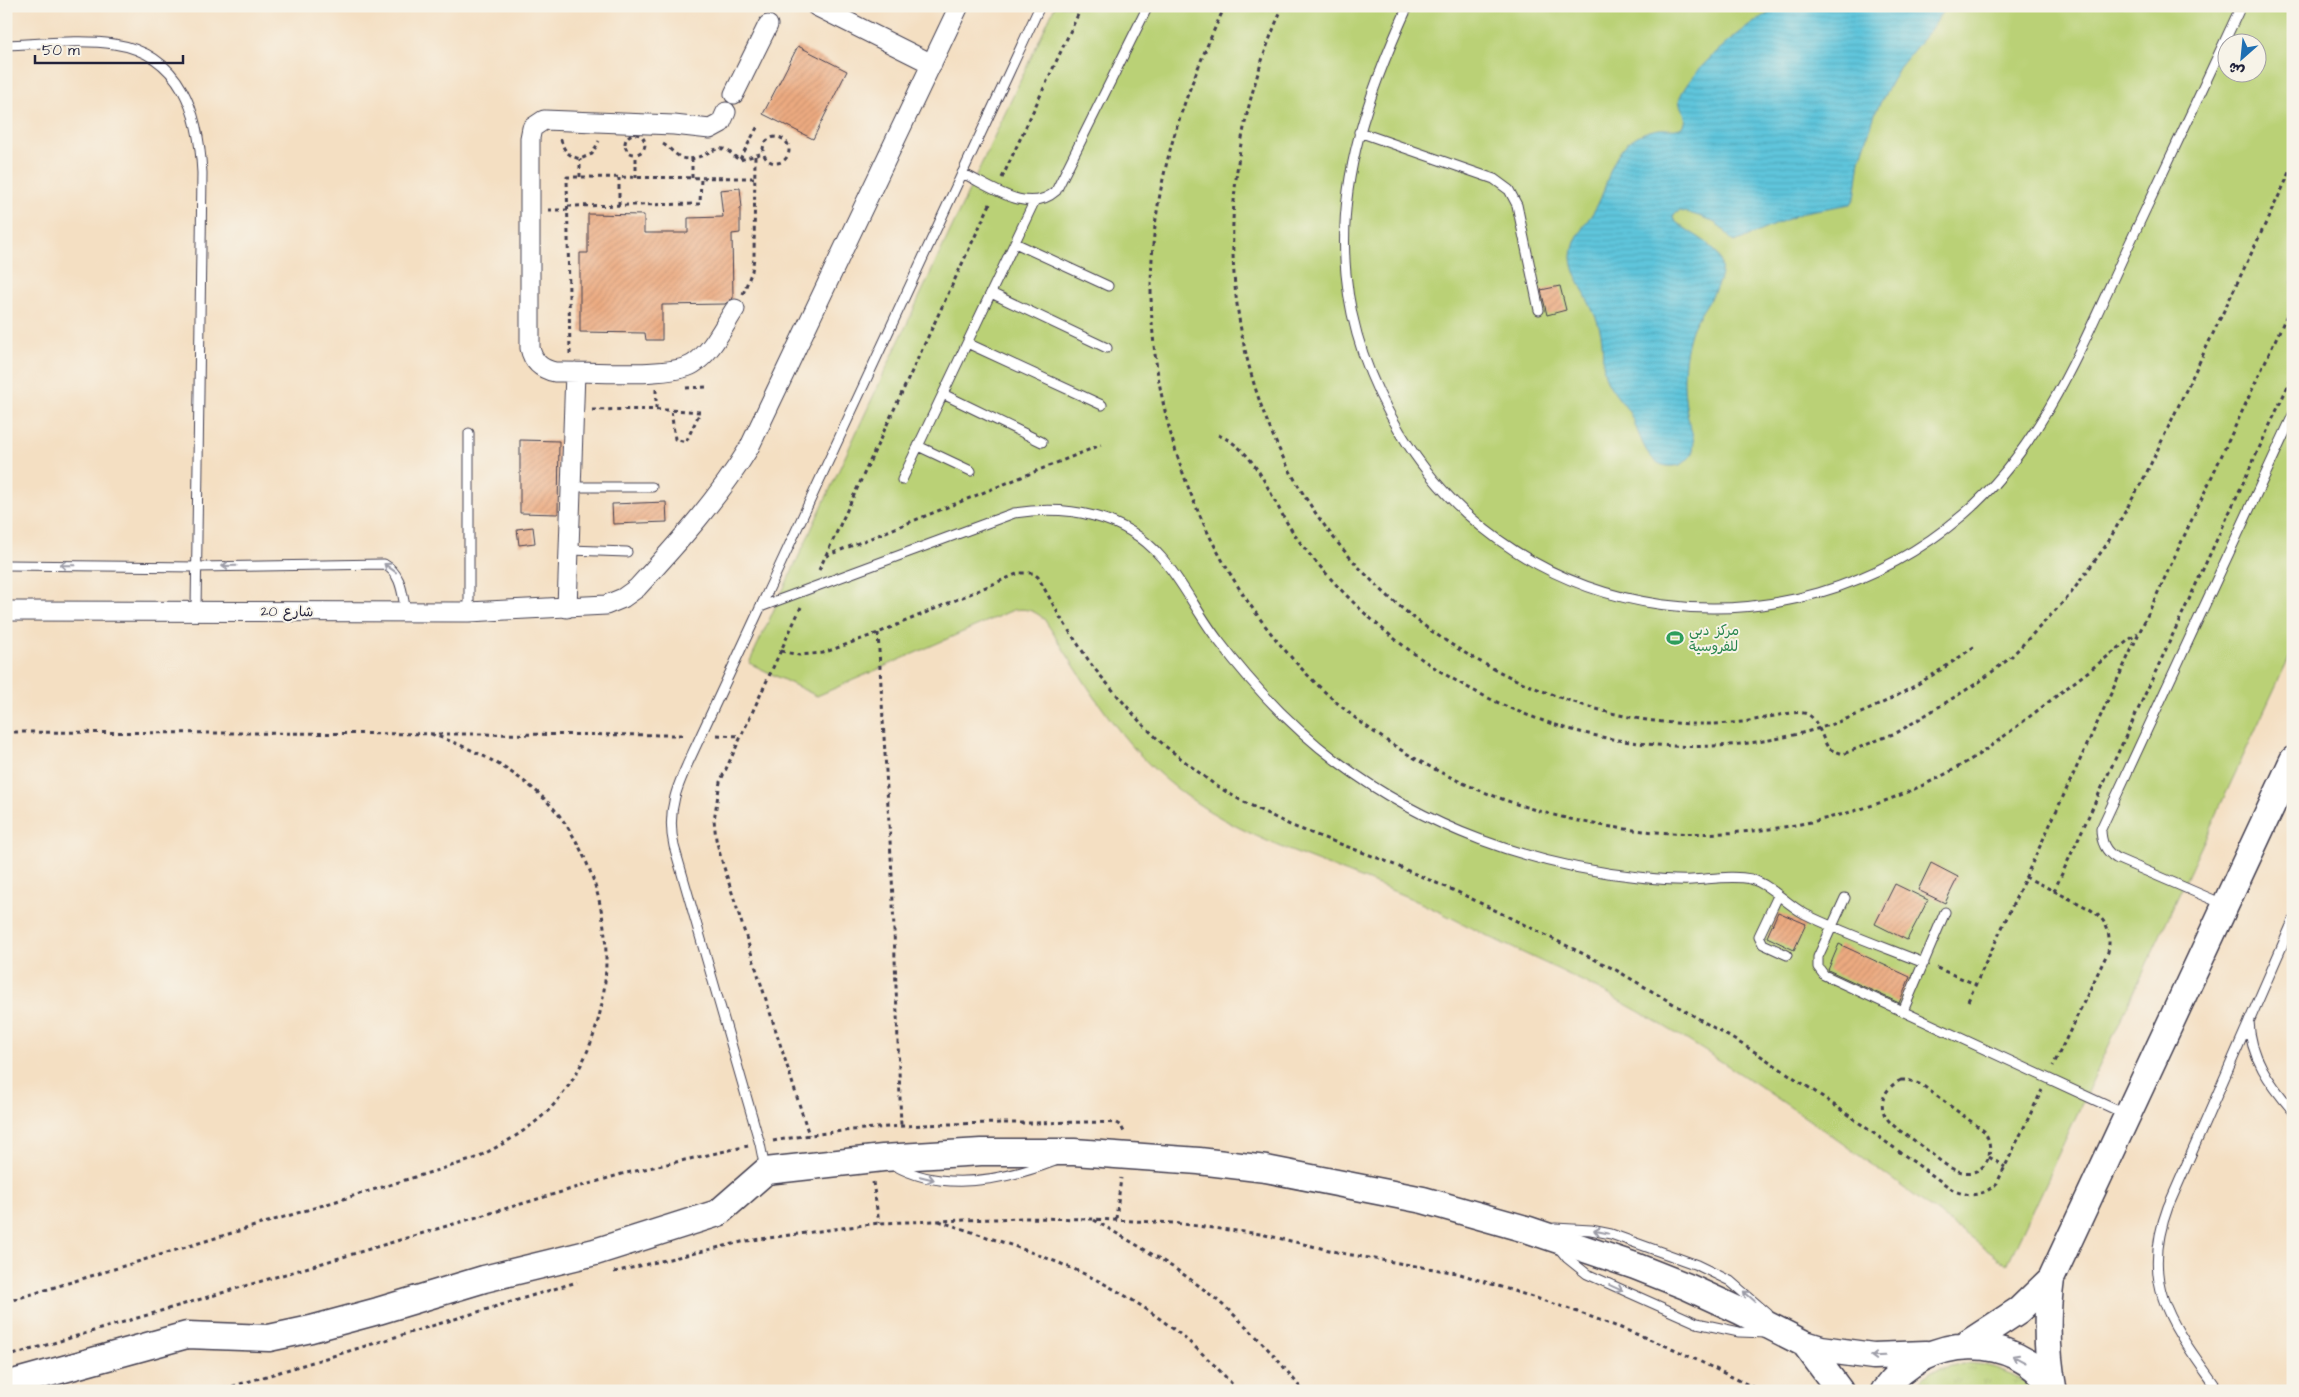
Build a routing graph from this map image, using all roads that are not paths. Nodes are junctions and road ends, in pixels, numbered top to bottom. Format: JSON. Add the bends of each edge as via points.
{"nodes":[{"id":1,"x":816,"y":6,"type":"edge"},
{"id":2,"x":959,"y":6,"type":"edge"},
{"id":3,"x":1040,"y":6,"type":"edge"},
{"id":4,"x":1148,"y":6,"type":"edge"},
{"id":5,"x":1408,"y":6,"type":"edge"},
{"id":6,"x":2242,"y":6,"type":"edge"},
{"id":7,"x":768,"y":25,"type":"dead end"},
{"id":8,"x":6,"y":45,"type":"edge"},
{"id":9,"x":932,"y":64,"type":"junction"},
{"id":10,"x":734,"y":94,"type":"dead end"},
{"id":11,"x":726,"y":112,"type":"dead end"},
{"id":12,"x":1359,"y":132,"type":"junction"},
{"id":13,"x":962,"y":173,"type":"junction"},
{"id":14,"x":1034,"y":202,"type":"junction"},
{"id":15,"x":1014,"y":243,"type":"junction"},
{"id":16,"x":1108,"y":286,"type":"dead end"},
{"id":17,"x":991,"y":293,"type":"junction"},
{"id":18,"x":735,"y":309,"type":"road end"},
{"id":19,"x":1539,"y":310,"type":"dead end"},
{"id":20,"x":967,"y":343,"type":"junction"},
{"id":21,"x":1107,"y":348,"type":"dead end"},
{"id":22,"x":573,"y":372,"type":"junction"},
{"id":23,"x":942,"y":394,"type":"junction"},
{"id":24,"x":1102,"y":405,"type":"dead end"},
{"id":25,"x":2293,"y":415,"type":"edge"},
{"id":26,"x":469,"y":434,"type":"dead end"},
{"id":27,"x":1042,"y":442,"type":"dead end"},
{"id":28,"x":918,"y":446,"type":"junction"},
{"id":29,"x":971,"y":471,"type":"dead end"},
{"id":30,"x":902,"y":480,"type":"dead end"},
{"id":31,"x":572,"y":487,"type":"junction"},
{"id":32,"x":652,"y":487,"type":"dead end"},
{"id":33,"x":570,"y":550,"type":"junction"},
{"id":34,"x":627,"y":552,"type":"dead end"},
{"id":35,"x":6,"y":565,"type":"edge"},
{"id":36,"x":196,"y":567,"type":"junction"},
{"id":37,"x":760,"y":607,"type":"junction"},
{"id":38,"x":567,"y":608,"type":"junction"},
{"id":39,"x":6,"y":610,"type":"edge"},
{"id":40,"x":196,"y":610,"type":"junction"},
{"id":41,"x":406,"y":612,"type":"junction"},
{"id":42,"x":469,"y":612,"type":"junction"},
{"id":43,"x":2293,"y":760,"type":"edge"},
{"id":44,"x":1778,"y":896,"type":"junction"},
{"id":45,"x":1845,"y":898,"type":"dead end"},
{"id":46,"x":2226,"y":905,"type":"junction"},
{"id":47,"x":1945,"y":912,"type":"dead end"},
{"id":48,"x":2293,"y":921,"type":"edge"},
{"id":49,"x":1832,"y":925,"type":"junction"},
{"id":50,"x":1786,"y":956,"type":"dead end"},
{"id":51,"x":1924,"y":962,"type":"junction"},
{"id":52,"x":1903,"y":1011,"type":"junction"},
{"id":53,"x":2249,"y":1018,"type":"junction"},
{"id":54,"x":2293,"y":1111,"type":"edge"},
{"id":55,"x":2128,"y":1116,"type":"junction"},
{"id":56,"x":766,"y":1171,"type":"junction"},
{"id":57,"x":2051,"y":1279,"type":"junction"},
{"id":58,"x":1805,"y":1344,"type":"junction"},
{"id":59,"x":1964,"y":1346,"type":"junction"},
{"id":60,"x":1926,"y":1354,"type":"junction"},
{"id":61,"x":6,"y":1386,"type":"edge"},
{"id":62,"x":2054,"y":1389,"type":"edge"},
{"id":63,"x":1840,"y":1391,"type":"edge"},
{"id":64,"x":1884,"y":1391,"type":"edge"},
{"id":65,"x":2219,"y":1391,"type":"edge"}],
"edges":[{"from":1,"to":9,"type":"street"},
{"from":2,"to":9,"type":"street","name":"شارع 20"},
{"from":3,"to":13,"type":"lane"},
{"from":4,"to":14,"type":"lane","via":[[1061,184],[1050,196]]},
{"from":5,"to":12,"type":"lane"},
{"from":6,"to":12,"type":"lane","via":[[2083,343],[2032,434],[2010,466],[1968,511],[1892,564],[1837,589],[1777,604],[1714,609],[1683,607],[1597,590],[1550,571],[1521,554],[1485,529],[1446,492],[1407,444],[1390,414],[1374,384],[1356,328],[1346,275],[1344,226],[1350,167]]},
{"from":7,"to":10,"type":"street"},
{"from":8,"to":36,"type":"lane","via":[[94,43],[132,49],[165,68],[188,99],[200,141],[202,173]]},
{"from":9,"to":38,"type":"street","name":"شارع 20","via":[[736,470],[637,588],[606,605]]},
{"from":11,"to":22,"type":"street","via":[[721,123],[710,129],[560,121],[539,121],[532,128],[530,348],[540,367],[555,372]]},
{"from":12,"to":19,"type":"lane","via":[[1494,179],[1509,190],[1517,206]]},
{"from":13,"to":14,"type":"lane","via":[[1017,199]]},
{"from":13,"to":37,"type":"lane"},
{"from":14,"to":15,"type":"lane"},
{"from":15,"to":16,"type":"lane"},
{"from":15,"to":17,"type":"lane"},
{"from":17,"to":20,"type":"lane"},
{"from":17,"to":21,"type":"lane"},
{"from":18,"to":22,"type":"street","via":[[702,357],[682,369],[669,372]]},
{"from":20,"to":23,"type":"lane"},
{"from":20,"to":24,"type":"lane"},
{"from":22,"to":31,"type":"street"},
{"from":23,"to":27,"type":"lane"},
{"from":23,"to":28,"type":"lane"},
{"from":25,"to":46,"type":"lane","via":[[2101,829],[2102,843],[2116,858]]},
{"from":26,"to":42,"type":"lane"},
{"from":28,"to":29,"type":"lane"},
{"from":28,"to":30,"type":"lane"},
{"from":31,"to":32,"type":"lane"},
{"from":31,"to":33,"type":"street"},
{"from":33,"to":34,"type":"lane"},
{"from":33,"to":38,"type":"street"},
{"from":36,"to":35,"type":"lane","one_way":true},
{"from":36,"to":40,"type":"lane"},
{"from":41,"to":36,"type":"lane","one_way":true,"via":[[398,575],[384,564]]},
{"from":37,"to":44,"type":"lane","via":[[1014,513],[1066,510],[1102,518],[1129,530],[1162,558],[1217,639],[1287,720],[1340,764],[1392,797],[1455,829],[1557,864],[1602,873],[1664,879],[1747,878],[1759,882]]},
{"from":37,"to":56,"type":"lane","via":[[674,798],[670,830]]},
{"from":38,"to":42,"type":"street","name":"شارع 20"},
{"from":39,"to":40,"type":"street","name":"شارع 20"},
{"from":40,"to":41,"type":"street","name":"شارع 20"},
{"from":41,"to":42,"type":"street","name":"شارع 20"},
{"from":43,"to":46,"type":"street"},
{"from":44,"to":49,"type":"lane","via":[[1802,912]]},
{"from":44,"to":50,"type":"lane","via":[[1760,936],[1763,944]]},
{"from":45,"to":49,"type":"lane"},
{"from":46,"to":55,"type":"street"},
{"from":47,"to":51,"type":"lane"},
{"from":48,"to":53,"type":"lane"},
{"from":49,"to":51,"type":"lane"},
{"from":49,"to":52,"type":"lane","via":[[1818,957],[1821,972]]},
{"from":51,"to":52,"type":"lane"},
{"from":52,"to":55,"type":"lane"},
{"from":53,"to":54,"type":"lane","via":[[2259,1064]]},
{"from":53,"to":65,"type":"lane","via":[[2168,1208],[2157,1243],[2158,1280],[2169,1316]]},
{"from":55,"to":57,"type":"street"},
{"from":56,"to":58,"type":"street","via":[[883,1158],[981,1152],[1074,1152],[1247,1167],[1332,1181],[1423,1200],[1541,1234],[1635,1266],[1688,1287]]},
{"from":56,"to":61,"type":"street","via":[[718,1213],[595,1252],[451,1288],[311,1329],[269,1338],[187,1335]]},
{"from":57,"to":59,"type":"street","via":[[2019,1310]]},
{"from":57,"to":62,"type":"street","via":[[2047,1337]]},
{"from":60,"to":58,"type":"street","one_way":true,"via":[[1856,1356]]},
{"from":58,"to":63,"type":"street"},
{"from":59,"to":60,"type":"street"},
{"from":62,"to":59,"type":"street","one_way":true,"via":[[2028,1364],[2013,1356],[1981,1346]]},
{"from":60,"to":64,"type":"street","via":[[1902,1370]]}]}
